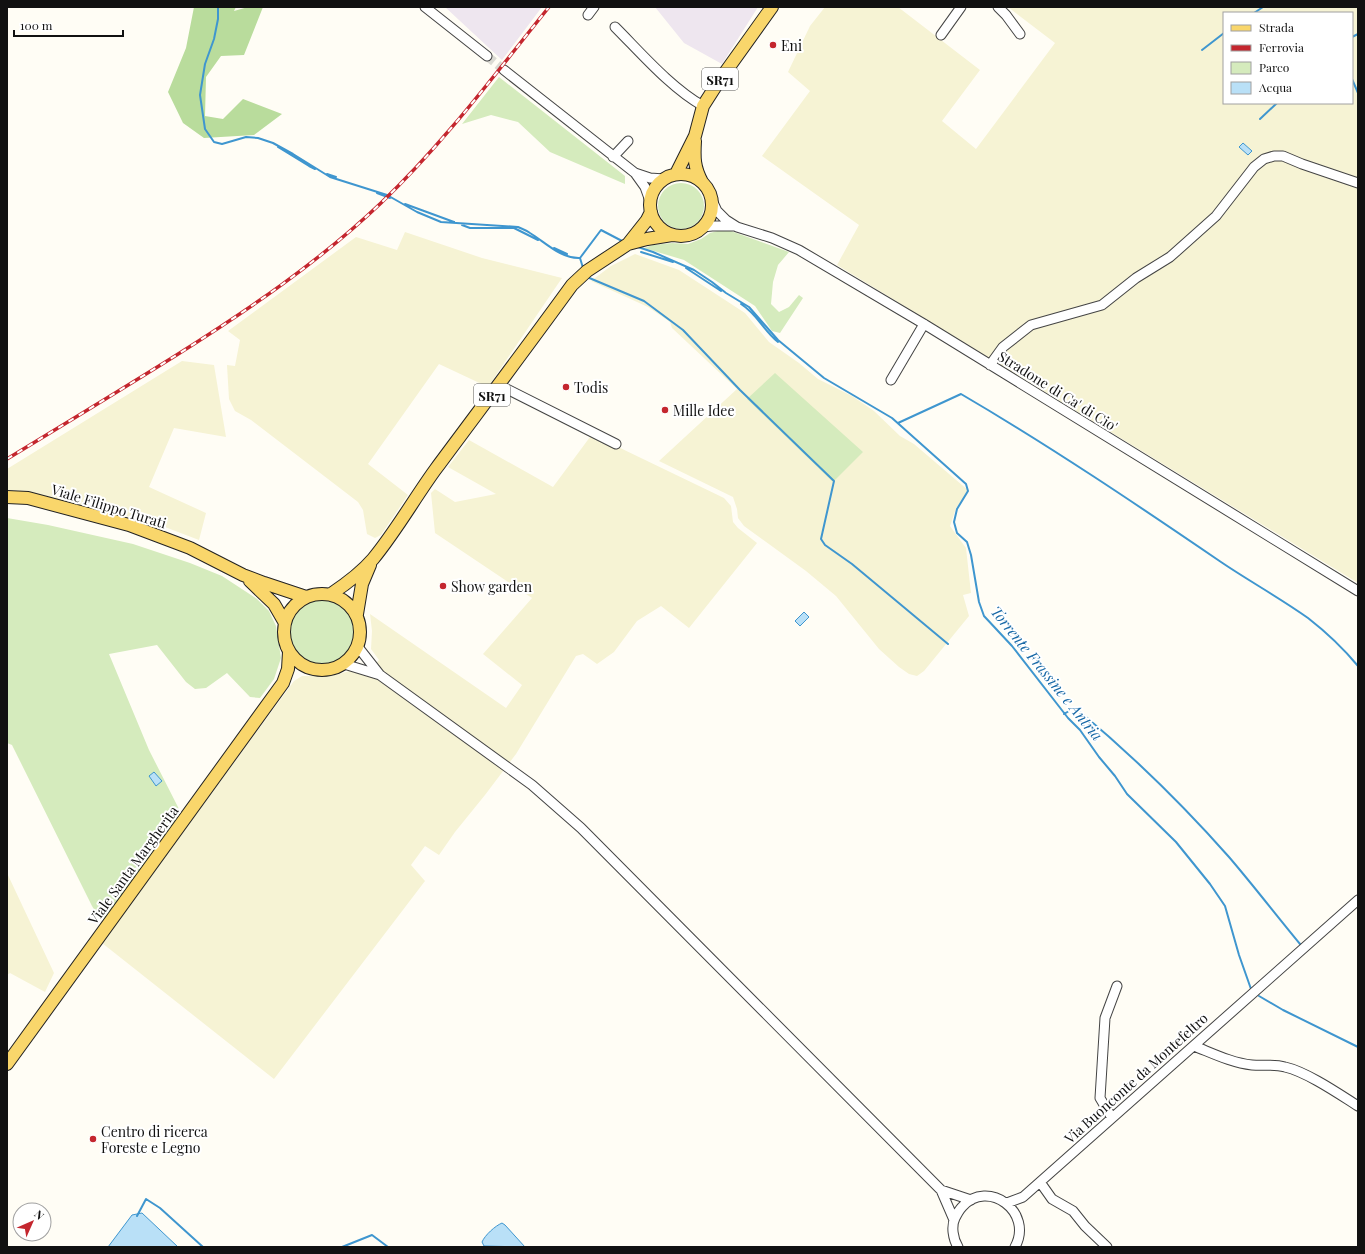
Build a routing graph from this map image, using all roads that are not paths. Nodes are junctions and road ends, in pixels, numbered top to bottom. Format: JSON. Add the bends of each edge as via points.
{"nodes":[{"id":1,"x":425,"y":7,"type":"edge"},
{"id":2,"x":766,"y":7,"type":"edge"},
{"id":3,"x":772,"y":7,"type":"edge"},
{"id":4,"x":961,"y":7,"type":"edge"},
{"id":5,"x":998,"y":7,"type":"edge"},
{"id":6,"x":759,"y":25,"type":"junction"},
{"id":7,"x":615,"y":27,"type":"dead end"},
{"id":8,"x":1020,"y":34,"type":"dead end"},
{"id":9,"x":941,"y":35,"type":"dead end"},
{"id":10,"x":487,"y":56,"type":"tunnel mouth"},
{"id":11,"x":504,"y":70,"type":"tunnel mouth"},
{"id":12,"x":703,"y":106,"type":"junction"},
{"id":13,"x":695,"y":136,"type":"junction"},
{"id":14,"x":628,"y":141,"type":"dead end"},
{"id":15,"x":613,"y":157,"type":"junction"},
{"id":16,"x":635,"y":173,"type":"junction"},
{"id":17,"x":676,"y":174,"type":"junction"},
{"id":18,"x":664,"y":179,"type":"junction"},
{"id":19,"x":702,"y":182,"type":"junction"},
{"id":20,"x":1358,"y":182,"type":"edge"},
{"id":21,"x":712,"y":200,"type":"junction"},
{"id":22,"x":651,"y":207,"type":"junction"},
{"id":23,"x":703,"y":227,"type":"junction"},
{"id":24,"x":737,"y":227,"type":"junction"},
{"id":25,"x":672,"y":235,"type":"junction"},
{"id":26,"x":628,"y":244,"type":"junction"},
{"id":27,"x":924,"y":324,"type":"junction"},
{"id":28,"x":990,"y":365,"type":"junction"},
{"id":29,"x":891,"y":380,"type":"dead end"},
{"id":30,"x":499,"y":385,"type":"junction"},
{"id":31,"x":616,"y":444,"type":"dead end"},
{"id":32,"x":7,"y":497,"type":"edge"},
{"id":33,"x":372,"y":560,"type":"junction"},
{"id":34,"x":243,"y":575,"type":"junction"},
{"id":35,"x":1358,"y":591,"type":"edge"},
{"id":36,"x":331,"y":594,"type":"junction"},
{"id":37,"x":306,"y":597,"type":"junction"},
{"id":38,"x":356,"y":614,"type":"junction"},
{"id":39,"x":285,"y":623,"type":"junction"},
{"id":40,"x":358,"y":647,"type":"junction"},
{"id":41,"x":289,"y":652,"type":"junction"},
{"id":42,"x":344,"y":664,"type":"junction"},
{"id":43,"x":311,"y":668,"type":"junction"},
{"id":44,"x":380,"y":675,"type":"junction"},
{"id":45,"x":283,"y":683,"type":"junction"},
{"id":46,"x":1358,"y":900,"type":"edge"},
{"id":47,"x":1117,"y":986,"type":"dead end"},
{"id":48,"x":1194,"y":1046,"type":"junction"},
{"id":49,"x":7,"y":1064,"type":"edge"},
{"id":50,"x":1358,"y":1106,"type":"edge"},
{"id":51,"x":1112,"y":1118,"type":"junction"},
{"id":52,"x":1040,"y":1182,"type":"junction"},
{"id":53,"x":941,"y":1190,"type":"junction"},
{"id":54,"x":1023,"y":1197,"type":"junction"},
{"id":55,"x":971,"y":1200,"type":"junction"},
{"id":56,"x":1007,"y":1203,"type":"junction"},
{"id":57,"x":1016,"y":1214,"type":"junction"},
{"id":58,"x":954,"y":1220,"type":"junction"},
{"id":59,"x":957,"y":1247,"type":"edge"},
{"id":60,"x":1016,"y":1247,"type":"edge"},
{"id":61,"x":1107,"y":1247,"type":"edge"}],
"edges":[{"from":1,"to":10,"type":"street"},
{"from":2,"to":6,"type":"street"},
{"from":3,"to":6,"type":"main road","number":"SR71"},
{"from":4,"to":9,"type":"street"},
{"from":5,"to":8,"type":"street"},
{"from":6,"to":12,"type":"main road","number":"SR71"},
{"from":7,"to":12,"type":"street","via":[[667,78]]},
{"from":11,"to":15,"type":"street"},
{"from":12,"to":13,"type":"main road","number":"SR71"},
{"from":13,"to":17,"type":"main road","number":"SR71"},
{"from":13,"to":19,"type":"main road","number":"SR71","via":[[694,162]]},
{"from":14,"to":15,"type":"street"},
{"from":15,"to":16,"type":"street"},
{"from":16,"to":18,"type":"street"},
{"from":16,"to":22,"type":"street","via":[[645,187]]},
{"from":17,"to":18,"type":"main road"},
{"from":17,"to":19,"type":"main road","via":[[686,174]]},
{"from":18,"to":22,"type":"main road","number":"SR71","via":[[653,193]]},
{"from":19,"to":21,"type":"main road","number":"SR71","via":[[709,190]]},
{"from":20,"to":28,"type":"street","via":[[1283,156],[1264,159],[1254,167],[1216,216],[1170,257],[1136,278],[1102,305],[1031,325],[1003,347]]},
{"from":21,"to":23,"type":"main road","via":[[709,219]]},
{"from":21,"to":24,"type":"street","via":[[717,211]]},
{"from":22,"to":25,"type":"main road","via":[[655,222],[662,230]]},
{"from":22,"to":26,"type":"main road","number":"SR71","via":[[647,220]]},
{"from":23,"to":24,"type":"street"},
{"from":23,"to":25,"type":"main road","number":"SR71","via":[[689,235]]},
{"from":24,"to":27,"type":"street","name":"Stradone di Ca' di Cio'","via":[[772,238],[825,261]]},
{"from":25,"to":26,"type":"main road","number":"SR71"},
{"from":26,"to":30,"type":"main road","number":"SR71","via":[[587,271],[572,285]]},
{"from":27,"to":28,"type":"street","name":"Stradone di Ca' di Cio'"},
{"from":27,"to":29,"type":"street"},
{"from":28,"to":35,"type":"street","name":"Stradone di Ca' di Cio'"},
{"from":30,"to":31,"type":"street"},
{"from":30,"to":33,"type":"main road","number":"SR71"},
{"from":32,"to":34,"type":"main road","name":"Viale Filippo Turati","via":[[28,498],[129,525],[190,548]]},
{"from":33,"to":36,"type":"main road","number":"SR71","via":[[356,576]]},
{"from":33,"to":38,"type":"main road","number":"SR71","via":[[362,584]]},
{"from":34,"to":37,"type":"main road","name":"Viale Filippo Turati"},
{"from":34,"to":39,"type":"main road","name":"Viale Filippo Turati","via":[[270,600]]},
{"from":36,"to":37,"type":"main road","via":[[318,593]]},
{"from":36,"to":38,"type":"main road","number":"SR71","via":[[345,600]]},
{"from":37,"to":39,"type":"main road","via":[[292,607]]},
{"from":38,"to":40,"type":"main road","number":"SR71","via":[[361,630]]},
{"from":39,"to":41,"type":"main road","via":[[284,636]]},
{"from":40,"to":42,"type":"main road"},
{"from":40,"to":44,"type":"street"},
{"from":41,"to":43,"type":"main road","via":[[298,662]]},
{"from":41,"to":45,"type":"main road","name":"Viale Santa Margherita","via":[[288,669]]},
{"from":42,"to":43,"type":"main road","via":[[328,670]]},
{"from":42,"to":44,"type":"street"},
{"from":43,"to":45,"type":"main road","name":"Viale Santa Margherita","via":[[298,671]]},
{"from":44,"to":53,"type":"street","via":[[532,785],[581,828]]},
{"from":45,"to":49,"type":"main road","name":"Viale Santa Margherita"},
{"from":46,"to":48,"type":"street","name":"Via Buonconte da Montefeltro"},
{"from":47,"to":51,"type":"street","via":[[1105,1018],[1100,1098]]},
{"from":48,"to":50,"type":"street","via":[[1236,1062],[1286,1067],[1308,1076]]},
{"from":48,"to":51,"type":"street","name":"Via Buonconte da Montefeltro"},
{"from":51,"to":52,"type":"street","name":"Via Buonconte da Montefeltro"},
{"from":52,"to":54,"type":"street","name":"Via Buonconte da Montefeltro"},
{"from":52,"to":61,"type":"street","via":[[1052,1200],[1073,1211]]},
{"from":53,"to":55,"type":"street"},
{"from":53,"to":58,"type":"street"},
{"from":54,"to":56,"type":"street"},
{"from":54,"to":57,"type":"street"},
{"from":55,"to":56,"type":"street","via":[[982,1196],[994,1197]]},
{"from":55,"to":58,"type":"street","via":[[962,1207]]},
{"from":56,"to":57,"type":"street"},
{"from":57,"to":60,"type":"street","via":[[1020,1229]]},
{"from":58,"to":59,"type":"street","via":[[953,1232]]}]}
